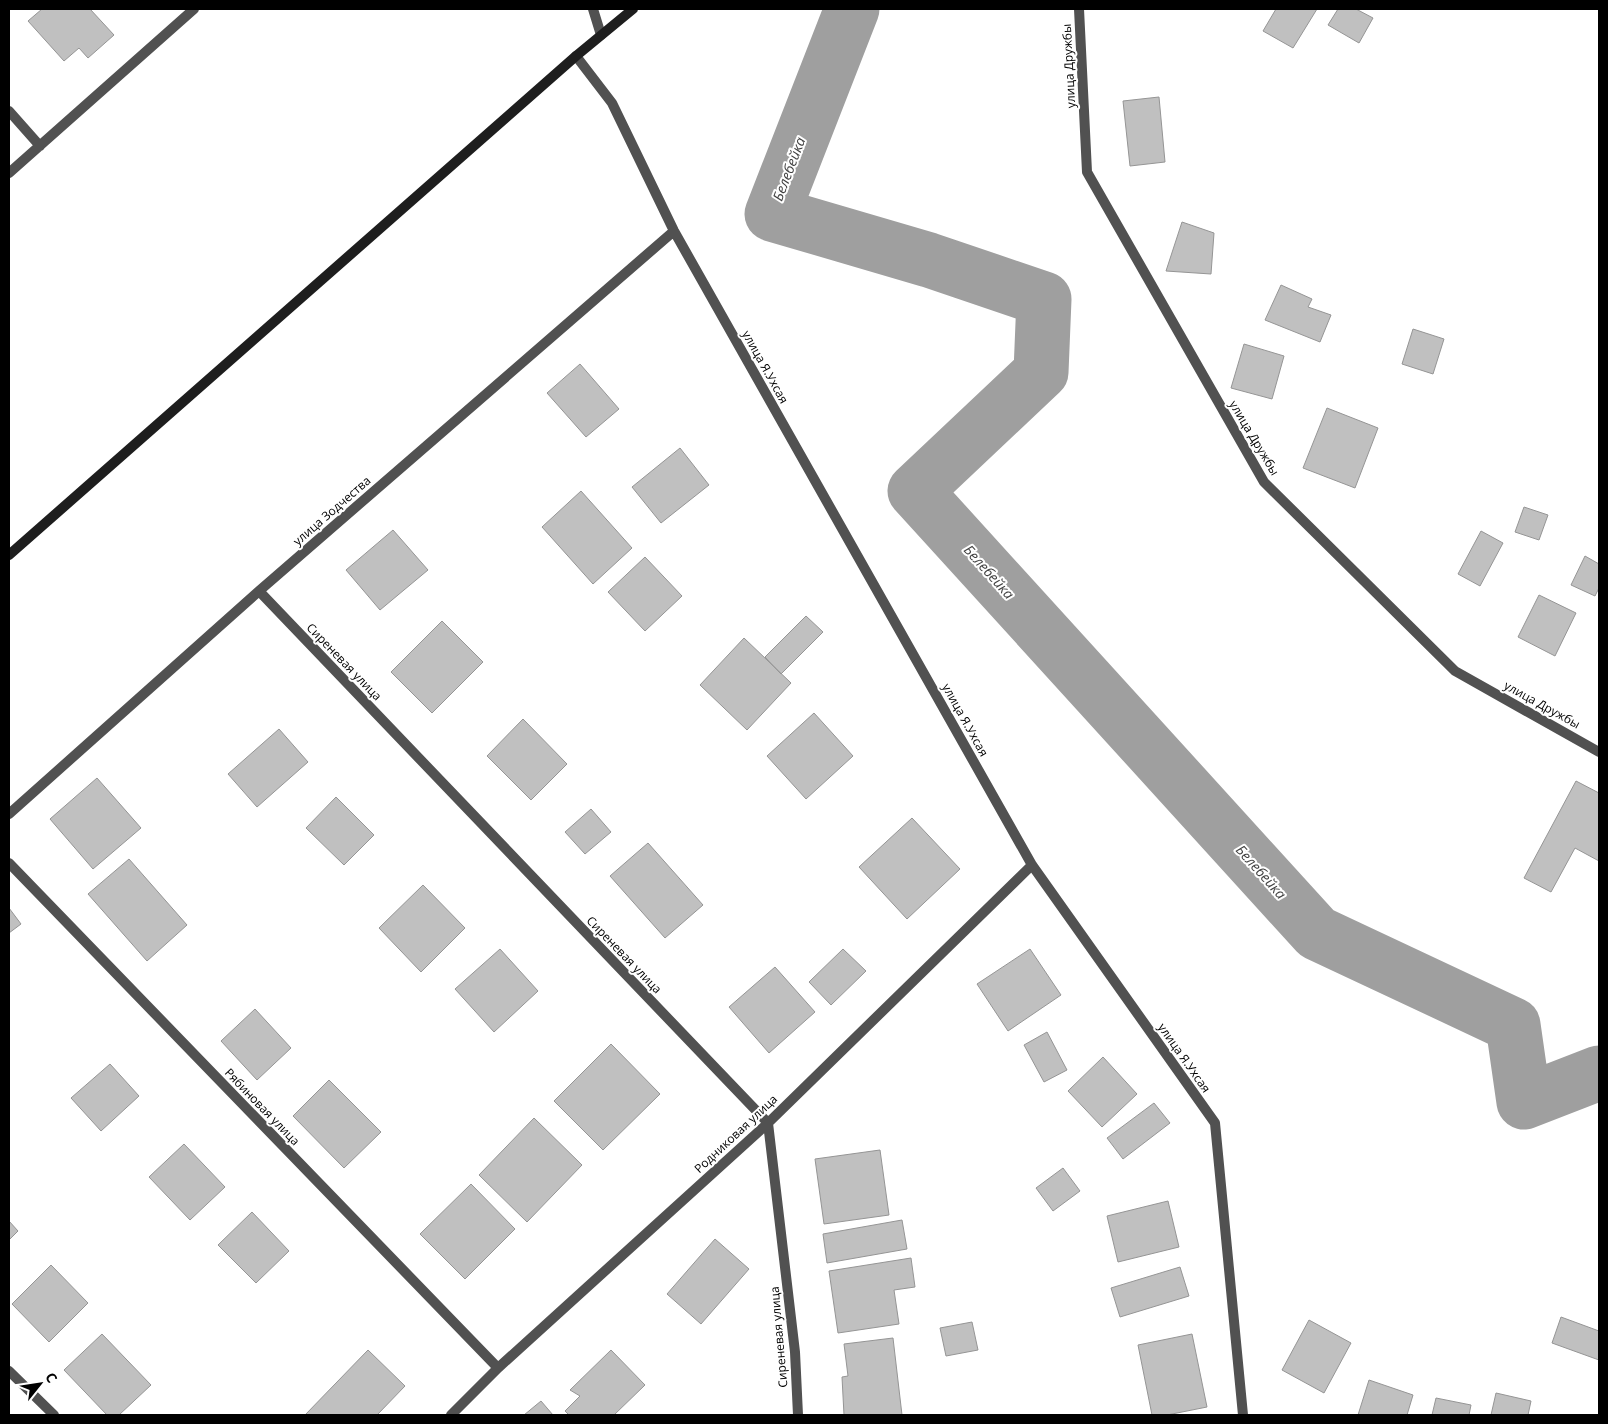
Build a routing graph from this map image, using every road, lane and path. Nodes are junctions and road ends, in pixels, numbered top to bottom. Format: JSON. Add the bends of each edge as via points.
{"nodes":[{"id":1,"x":194,"y":9,"type":"edge"},
{"id":2,"x":593,"y":9,"type":"edge"},
{"id":3,"x":633,"y":9,"type":"edge"},
{"id":4,"x":1079,"y":9,"type":"edge"},
{"id":5,"x":601,"y":35,"type":"junction"},
{"id":6,"x":576,"y":56,"type":"junction"},
{"id":7,"x":9,"y":111,"type":"edge"},
{"id":8,"x":40,"y":146,"type":"junction"},
{"id":9,"x":9,"y":173,"type":"edge"},
{"id":10,"x":674,"y":231,"type":"junction"},
{"id":11,"x":9,"y":555,"type":"edge"},
{"id":12,"x":259,"y":591,"type":"junction"},
{"id":13,"x":1599,"y":752,"type":"edge"},
{"id":14,"x":9,"y":814,"type":"edge"},
{"id":15,"x":9,"y":863,"type":"edge"},
{"id":16,"x":1032,"y":864,"type":"junction"},
{"id":17,"x":768,"y":1123,"type":"junction"},
{"id":18,"x":498,"y":1368,"type":"junction"},
{"id":19,"x":9,"y":1371,"type":"edge"},
{"id":20,"x":54,"y":1415,"type":"edge"},
{"id":21,"x":451,"y":1415,"type":"edge"},
{"id":22,"x":798,"y":1415,"type":"edge"},
{"id":23,"x":1243,"y":1415,"type":"edge"}],
"edges":[{"from":1,"to":8,"type":"street"},
{"from":2,"to":5,"type":"street"},
{"from":3,"to":5,"type":"main road"},
{"from":4,"to":13,"type":"street","name":"улица Дружбы","via":[[1087,172],[1264,482],[1455,671]]},
{"from":5,"to":6,"type":"main road"},
{"from":6,"to":10,"type":"street","name":"улица Я.Ухсая","via":[[612,103]]},
{"from":6,"to":11,"type":"main road"},
{"from":7,"to":8,"type":"street"},
{"from":8,"to":9,"type":"street"},
{"from":10,"to":12,"type":"street","name":"улица Зодчества"},
{"from":10,"to":16,"type":"street","name":"улица Я.Ухсая"},
{"from":12,"to":14,"type":"street","name":"улица Зодчества"},
{"from":12,"to":17,"type":"street","name":"Сиреневая улица"},
{"from":15,"to":18,"type":"street","name":"Рябиновая улица"},
{"from":16,"to":17,"type":"street","name":"Родниковая улица"},
{"from":16,"to":23,"type":"street","name":"улица Я.Ухсая","via":[[1215,1123]]},
{"from":17,"to":18,"type":"street","name":"Родниковая улица"},
{"from":17,"to":22,"type":"street","name":"Сиреневая улица","via":[[795,1352]]},
{"from":18,"to":21,"type":"street","name":"Родниковая улица"},
{"from":19,"to":20,"type":"street"}]}
